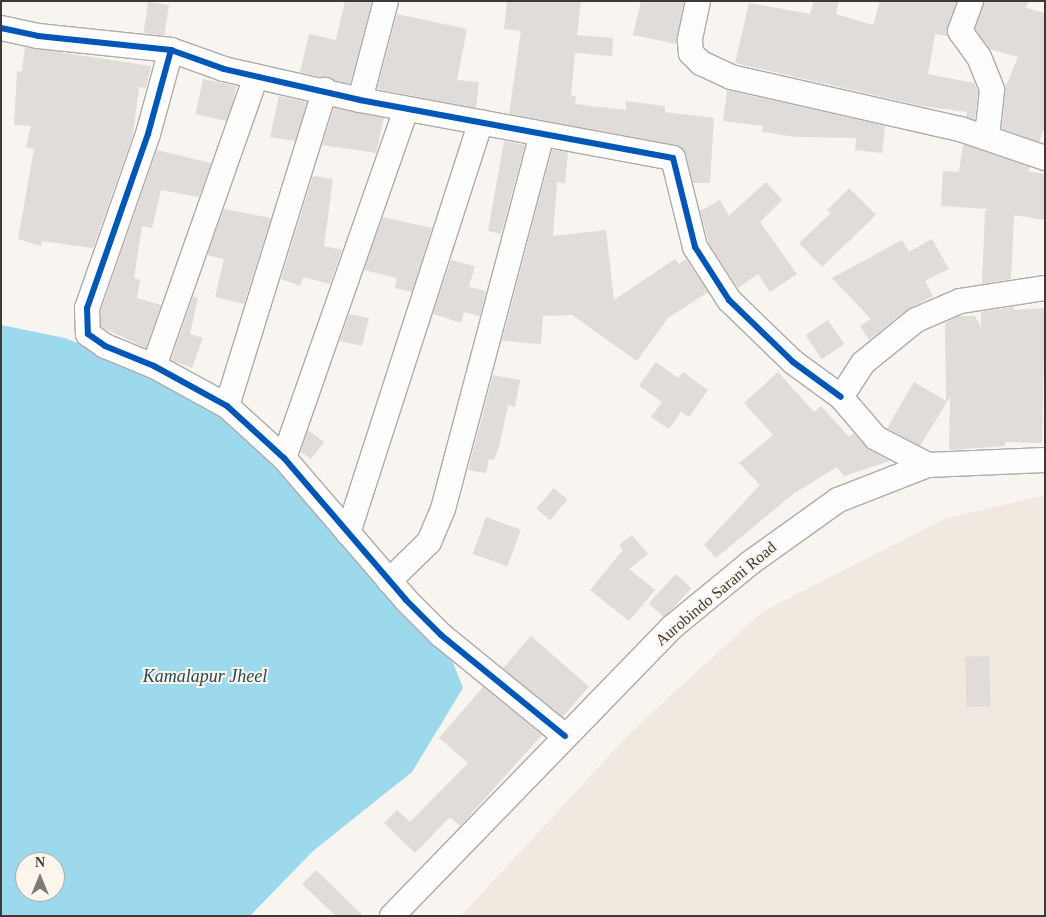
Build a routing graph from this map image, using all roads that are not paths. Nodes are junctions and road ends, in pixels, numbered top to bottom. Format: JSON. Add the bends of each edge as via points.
{"nodes":[{"id":1,"x":386,"y":1,"type":"edge"},
{"id":2,"x":698,"y":1,"type":"edge"},
{"id":3,"x":971,"y":1,"type":"edge"},
{"id":4,"x":1,"y":28,"type":"edge"},
{"id":5,"x":171,"y":50,"type":"junction"},
{"id":6,"x":256,"y":76,"type":"junction"},
{"id":7,"x":326,"y":90,"type":"junction"},
{"id":8,"x":360,"y":100,"type":"junction"},
{"id":9,"x":406,"y":109,"type":"junction"},
{"id":10,"x":481,"y":122,"type":"junction"},
{"id":11,"x":542,"y":134,"type":"junction"},
{"id":12,"x":986,"y":137,"type":"junction"},
{"id":13,"x":1045,"y":158,"type":"edge"},
{"id":14,"x":1045,"y":288,"type":"edge"},
{"id":15,"x":154,"y":366,"type":"junction"},
{"id":16,"x":840,"y":397,"type":"junction"},
{"id":17,"x":227,"y":406,"type":"junction"},
{"id":18,"x":284,"y":458,"type":"junction"},
{"id":19,"x":1045,"y":460,"type":"edge"},
{"id":20,"x":928,"y":465,"type":"junction"},
{"id":21,"x":348,"y":533,"type":"junction"},
{"id":22,"x":389,"y":581,"type":"junction"},
{"id":23,"x":565,"y":736,"type":"junction"},
{"id":24,"x":392,"y":916,"type":"edge"}],
"edges":[{"from":1,"to":8,"type":"street"},
{"from":2,"to":12,"type":"street","via":[[690,40],[691,53],[701,63],[731,77]]},
{"from":3,"to":12,"type":"street","via":[[960,31],[979,58],[992,90]]},
{"from":4,"to":5,"type":"street","via":[[38,36]]},
{"from":5,"to":6,"type":"street"},
{"from":5,"to":15,"type":"street","via":[[148,134],[98,272],[85,321],[88,334],[97,342]]},
{"from":6,"to":7,"type":"street"},
{"from":6,"to":15,"type":"street"},
{"from":7,"to":8,"type":"street"},
{"from":7,"to":17,"type":"street"},
{"from":8,"to":9,"type":"street"},
{"from":9,"to":10,"type":"street"},
{"from":9,"to":18,"type":"street"},
{"from":10,"to":11,"type":"street"},
{"from":10,"to":21,"type":"street"},
{"from":11,"to":16,"type":"street","via":[[673,158],[695,247],[729,300],[793,362]]},
{"from":11,"to":22,"type":"street","via":[[443,510],[429,542]]},
{"from":12,"to":13,"type":"street"},
{"from":14,"to":16,"type":"street","via":[[960,301],[916,320],[863,363]]},
{"from":15,"to":17,"type":"street"},
{"from":16,"to":20,"type":"street","via":[[876,438]]},
{"from":17,"to":18,"type":"street"},
{"from":18,"to":21,"type":"street"},
{"from":19,"to":20,"type":"street","name":"Aurobindo Sarani Road"},
{"from":20,"to":23,"type":"street","name":"Aurobindo Sarani Road","via":[[838,500],[750,563],[671,628]]},
{"from":21,"to":22,"type":"street"},
{"from":22,"to":23,"type":"street","via":[[441,635]]},
{"from":23,"to":24,"type":"street","name":"Aurobindo Sarani Road"}]}
